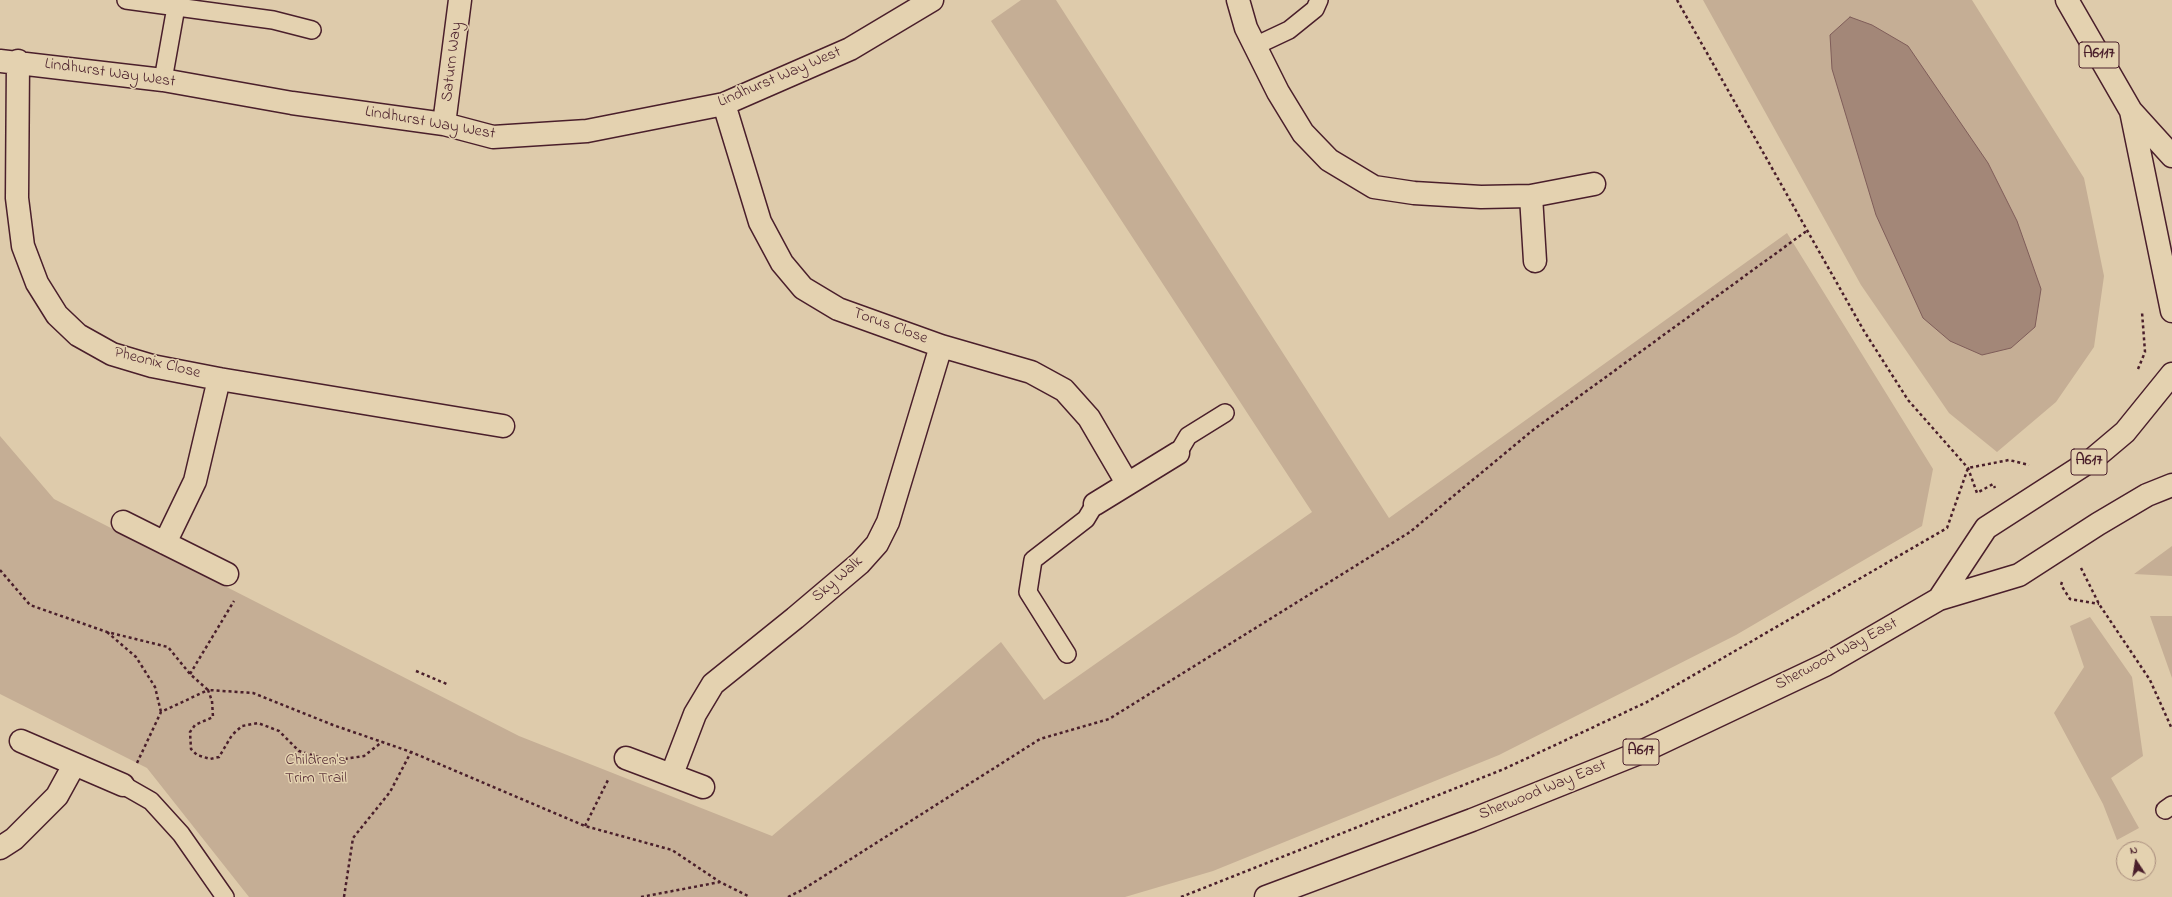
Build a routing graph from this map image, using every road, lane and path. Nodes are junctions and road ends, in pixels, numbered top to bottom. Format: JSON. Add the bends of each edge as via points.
{"nodes":[{"id":1,"x":126,"y":0,"type":"edge"},
{"id":2,"x":460,"y":0,"type":"edge"},
{"id":3,"x":932,"y":0,"type":"edge"},
{"id":4,"x":1238,"y":0,"type":"edge"},
{"id":5,"x":1319,"y":0,"type":"edge"},
{"id":6,"x":1677,"y":0,"type":"edge"},
{"id":7,"x":2068,"y":0,"type":"edge"},
{"id":8,"x":176,"y":7,"type":"junction"},
{"id":9,"x":312,"y":30,"type":"dead end"},
{"id":10,"x":1255,"y":46,"type":"junction"},
{"id":11,"x":9,"y":61,"type":"edge"},
{"id":12,"x":163,"y":80,"type":"junction"},
{"id":13,"x":724,"y":104,"type":"junction"},
{"id":14,"x":2131,"y":111,"type":"junction"},
{"id":15,"x":444,"y":124,"type":"junction"},
{"id":16,"x":2172,"y":156,"type":"edge"},
{"id":17,"x":1594,"y":184,"type":"dead end"},
{"id":18,"x":1531,"y":196,"type":"junction"},
{"id":19,"x":1808,"y":230,"type":"junction"},
{"id":20,"x":1535,"y":261,"type":"dead end"},
{"id":21,"x":2141,"y":309,"type":"dead end"},
{"id":22,"x":2172,"y":311,"type":"edge"},
{"id":23,"x":941,"y":346,"type":"junction"},
{"id":24,"x":2137,"y":371,"type":"dead end"},
{"id":25,"x":2172,"y":374,"type":"edge"},
{"id":26,"x":219,"y":379,"type":"junction"},
{"id":27,"x":1225,"y":413,"type":"dead end"},
{"id":28,"x":503,"y":426,"type":"dead end"},
{"id":29,"x":1178,"y":453,"type":"joint"},
{"id":30,"x":2036,"y":467,"type":"dead end"},
{"id":31,"x":1968,"y":468,"type":"junction"},
{"id":32,"x":1127,"y":483,"type":"junction"},
{"id":33,"x":2172,"y":485,"type":"edge"},
{"id":34,"x":1095,"y":504,"type":"joint"},
{"id":35,"x":123,"y":522,"type":"dead end"},
{"id":36,"x":165,"y":543,"type":"junction"},
{"id":37,"x":0,"y":570,"type":"edge"},
{"id":38,"x":227,"y":574,"type":"dead end"},
{"id":39,"x":236,"y":597,"type":"dead end"},
{"id":40,"x":1939,"y":600,"type":"junction"},
{"id":41,"x":2099,"y":604,"type":"dead end"},
{"id":42,"x":107,"y":632,"type":"junction"},
{"id":43,"x":1067,"y":654,"type":"dead end"},
{"id":44,"x":416,"y":670,"type":"dead end"},
{"id":45,"x":190,"y":674,"type":"junction"},
{"id":46,"x":449,"y":685,"type":"dead end"},
{"id":47,"x":208,"y":690,"type":"junction"},
{"id":48,"x":161,"y":712,"type":"junction"},
{"id":49,"x":2172,"y":729,"type":"edge"},
{"id":50,"x":21,"y":741,"type":"dead end"},
{"id":51,"x":382,"y":742,"type":"junction"},
{"id":52,"x":411,"y":752,"type":"junction"},
{"id":53,"x":626,"y":758,"type":"dead end"},
{"id":54,"x":74,"y":764,"type":"junction"},
{"id":55,"x":672,"y":774,"type":"junction"},
{"id":56,"x":609,"y":777,"type":"dead end"},
{"id":57,"x":123,"y":785,"type":"junction"},
{"id":58,"x":703,"y":787,"type":"dead end"},
{"id":59,"x":586,"y":826,"type":"junction"},
{"id":60,"x":0,"y":848,"type":"edge"},
{"id":61,"x":720,"y":882,"type":"junction"},
{"id":62,"x":225,"y":897,"type":"edge"},
{"id":63,"x":344,"y":897,"type":"edge"},
{"id":64,"x":641,"y":897,"type":"edge"},
{"id":65,"x":750,"y":897,"type":"edge"},
{"id":66,"x":788,"y":897,"type":"edge"},
{"id":67,"x":1181,"y":897,"type":"edge"},
{"id":68,"x":1266,"y":897,"type":"edge"}],
"edges":[{"from":1,"to":8,"type":"lane"},
{"from":2,"to":15,"type":"main road","name":"Saturn Way"},
{"from":3,"to":13,"type":"main road","name":"Lindhurst Way West","via":[[850,49]]},
{"from":4,"to":10,"type":"main road","via":[[1246,28]]},
{"from":5,"to":10,"type":"lane","via":[[1315,10],[1289,30]]},
{"from":6,"to":19,"type":"path"},
{"from":7,"to":14,"type":"main road","number":"A6117"},
{"from":8,"to":9,"type":"lane","via":[[272,20]]},
{"from":8,"to":12,"type":"lane"},
{"from":10,"to":18,"type":"main road","via":[[1278,92],[1303,133],[1329,160],[1374,187],[1473,197]]},
{"from":11,"to":12,"type":"main road","name":"Lindhurst Way West"},
{"from":11,"to":26,"type":"main road","name":"Pheonix Close","via":[[16,198],[23,246],[37,283],[57,314],[78,334],[112,354],[152,366]]},
{"from":12,"to":15,"type":"main road","name":"Lindhurst Way West","via":[[292,103]]},
{"from":13,"to":15,"type":"main road","name":"Lindhurst Way West","via":[[586,131],[493,137]]},
{"from":13,"to":23,"type":"main road","name":"Torus Close","via":[[760,222],[782,263],[803,288],[838,309]]},
{"from":14,"to":16,"type":"main road","number":"A6117"},
{"from":14,"to":22,"type":"main road","number":"A6117"},
{"from":17,"to":18,"type":"main road"},
{"from":18,"to":20,"type":"main road"},
{"from":19,"to":31,"type":"path","via":[[1864,331],[1908,400]]},
{"from":19,"to":66,"type":"path","via":[[1533,430],[1410,532],[1109,719],[1040,739]]},
{"from":21,"to":24,"type":"path","via":[[2145,352]]},
{"from":23,"to":32,"type":"main road","name":"Torus Close","via":[[1031,372],[1064,390],[1089,418]]},
{"from":23,"to":55,"type":"main road","name":"Sky Walk","via":[[888,522],[877,544],[807,608],[713,684],[695,714]]},
{"from":25,"to":40,"type":"main road","name":"Sherwood Way East","number":"A617","via":[[2125,432],[2094,459],[1986,528]]},
{"from":26,"to":28,"type":"main road","name":"Pheonix Close"},
{"from":26,"to":36,"type":"main road","via":[[195,481]]},
{"from":27,"to":29,"type":"lane","via":[[1188,436]]},
{"from":29,"to":32,"type":"main road"},
{"from":30,"to":31,"type":"path","via":[[2009,460]]},
{"from":31,"to":67,"type":"path","via":[[1948,528],[1647,702],[1504,769]]},
{"from":32,"to":34,"type":"main road"},
{"from":33,"to":40,"type":"main road","name":"Sherwood Way East","number":"A617","via":[[2147,495],[2098,524],[2019,576]]},
{"from":34,"to":43,"type":"lane","via":[[1086,519],[1033,560],[1028,592]]},
{"from":35,"to":36,"type":"main road"},
{"from":36,"to":38,"type":"main road"},
{"from":37,"to":42,"type":"path","via":[[30,605]]},
{"from":39,"to":45,"type":"path"},
{"from":40,"to":68,"type":"main road","name":"Sherwood Way East","number":"A617","via":[[1825,665],[1639,753]]},
{"from":41,"to":49,"type":"path","via":[[2150,680]]},
{"from":42,"to":45,"type":"path","via":[[168,647]]},
{"from":42,"to":48,"type":"path","via":[[136,657],[155,687]]},
{"from":44,"to":46,"type":"path"},
{"from":45,"to":47,"type":"path"},
{"from":47,"to":48,"type":"path"},
{"from":47,"to":51,"type":"path","via":[[253,693]]},
{"from":47,"to":51,"type":"path","via":[[213,717],[195,725],[190,732],[192,749],[197,755],[210,759],[219,757],[232,735],[242,726],[258,723],[279,731],[299,751],[331,761],[364,756]]},
{"from":48,"to":57,"type":"path","via":[[141,756]]},
{"from":50,"to":54,"type":"main road"},
{"from":51,"to":52,"type":"path"},
{"from":52,"to":59,"type":"path"},
{"from":52,"to":63,"type":"path","via":[[390,792],[353,838]]},
{"from":53,"to":55,"type":"main road"},
{"from":54,"to":57,"type":"main road"},
{"from":54,"to":60,"type":"main road","via":[[57,796],[14,840]]},
{"from":55,"to":58,"type":"main road"},
{"from":56,"to":59,"type":"path"},
{"from":57,"to":62,"type":"lane","via":[[150,801],[181,834]]},
{"from":59,"to":61,"type":"path","via":[[672,850]]},
{"from":61,"to":64,"type":"path"},
{"from":61,"to":65,"type":"path"}]}
